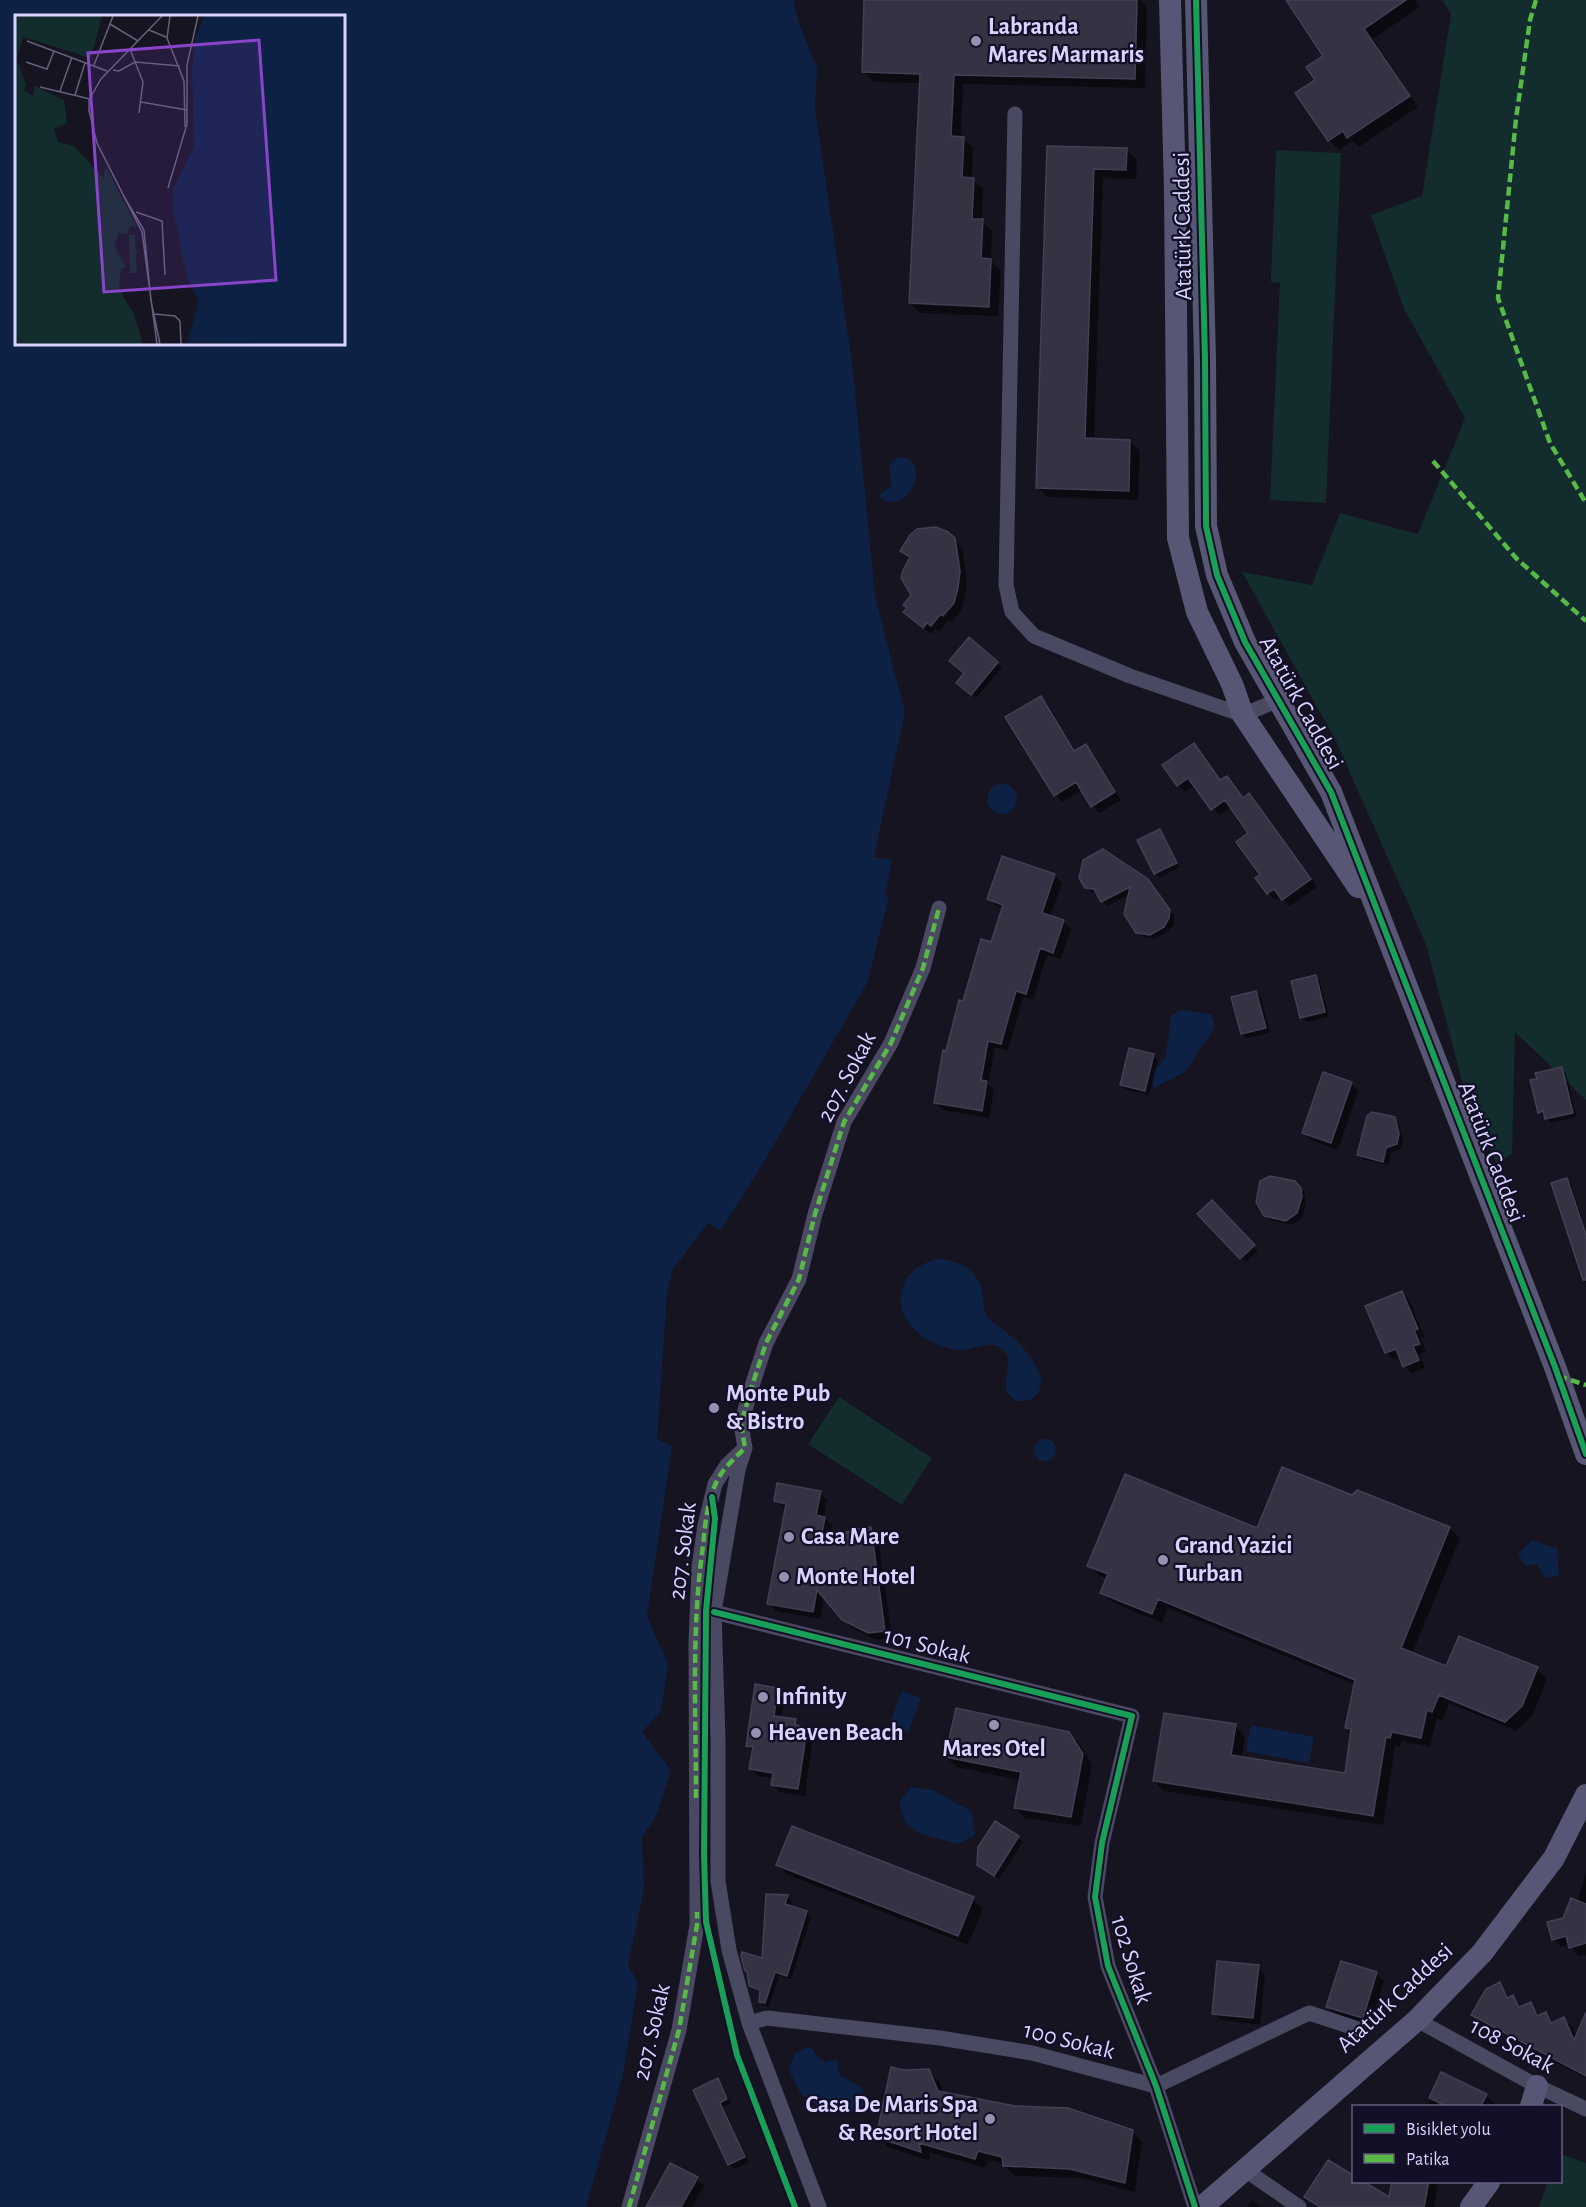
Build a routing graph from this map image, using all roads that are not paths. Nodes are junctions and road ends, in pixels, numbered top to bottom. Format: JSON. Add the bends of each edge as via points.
{"nodes":[{"id":1,"x":1170,"y":0,"type":"edge"},
{"id":2,"x":1196,"y":0,"type":"edge"},
{"id":3,"x":1015,"y":114,"type":"dead end"},
{"id":4,"x":1278,"y":700,"type":"junction"},
{"id":5,"x":1243,"y":716,"type":"junction"},
{"id":6,"x":939,"y":908,"type":"dead end"},
{"id":7,"x":1383,"y":925,"type":"junction"},
{"id":8,"x":745,"y":1448,"type":"junction"},
{"id":9,"x":1586,"y":1454,"type":"edge"},
{"id":10,"x":714,"y":1611,"type":"junction"},
{"id":11,"x":1132,"y":1716,"type":"joint"},
{"id":12,"x":1586,"y":1796,"type":"edge"},
{"id":13,"x":1417,"y":2020,"type":"junction"},
{"id":14,"x":748,"y":2024,"type":"junction"},
{"id":15,"x":1361,"y":2030,"type":"dead end"},
{"id":16,"x":1156,"y":2086,"type":"junction"},
{"id":17,"x":1534,"y":2096,"type":"edge"},
{"id":18,"x":1586,"y":2109,"type":"edge"},
{"id":19,"x":1245,"y":2169,"type":"junction"},
{"id":20,"x":1488,"y":2183,"type":"edge"},
{"id":21,"x":629,"y":2207,"type":"edge"},
{"id":22,"x":819,"y":2207,"type":"edge"},
{"id":23,"x":1195,"y":2207,"type":"edge"},
{"id":24,"x":1202,"y":2207,"type":"edge"},
{"id":25,"x":1299,"y":2207,"type":"edge"},
{"id":26,"x":1471,"y":2207,"type":"edge"}],
"edges":[{"from":1,"to":5,"type":"street","name":"Atatürk Caddesi","via":[[1178,538],[1197,612]]},
{"from":2,"to":4,"type":"street","name":"Atatürk Caddesi","via":[[1206,526],[1217,575],[1245,642]]},
{"from":3,"to":5,"type":"street","via":[[1006,585],[1012,612],[1034,636],[1130,676]]},
{"from":4,"to":5,"type":"street"},
{"from":4,"to":7,"type":"street","name":"Atatürk Caddesi","via":[[1331,792]]},
{"from":5,"to":7,"type":"street","name":"Atatürk Caddesi"},
{"from":6,"to":8,"type":"street","name":"207. Sokak","via":[[923,968],[891,1043],[844,1122],[799,1278],[766,1343],[752,1386],[741,1424]]},
{"from":7,"to":9,"type":"street","name":"Atatürk Caddesi"},
{"from":8,"to":10,"type":"street"},
{"from":8,"to":21,"type":"street","name":"207. Sokak","via":[[715,1484],[705,1525],[696,1643],[697,1925],[679,2030]]},
{"from":10,"to":11,"type":"street","name":"101 Sokak"},
{"from":10,"to":14,"type":"street","via":[[718,1881],[729,1950]]},
{"from":11,"to":16,"type":"street","name":"102 Sokak","via":[[1102,1843],[1095,1897],[1108,1965]]},
{"from":12,"to":13,"type":"street","name":"Atatürk Caddesi","via":[[1554,1858],[1519,1906],[1482,1953]]},
{"from":13,"to":17,"type":"street","name":"108 Sokak"},
{"from":13,"to":19,"type":"street","name":"Atatürk Caddesi"},
{"from":14,"to":16,"type":"street","name":"100 Sokak","via":[[767,2018],[940,2038],[1032,2053]]},
{"from":14,"to":22,"type":"street"},
{"from":15,"to":16,"type":"street","via":[[1309,2013]]},
{"from":16,"to":23,"type":"street","name":"102 Sokak"},
{"from":17,"to":18,"type":"street","name":"108 Sokak"},
{"from":19,"to":24,"type":"street","name":"Atatürk Caddesi"},
{"from":19,"to":25,"type":"street"},
{"from":20,"to":26,"type":"street"}]}
